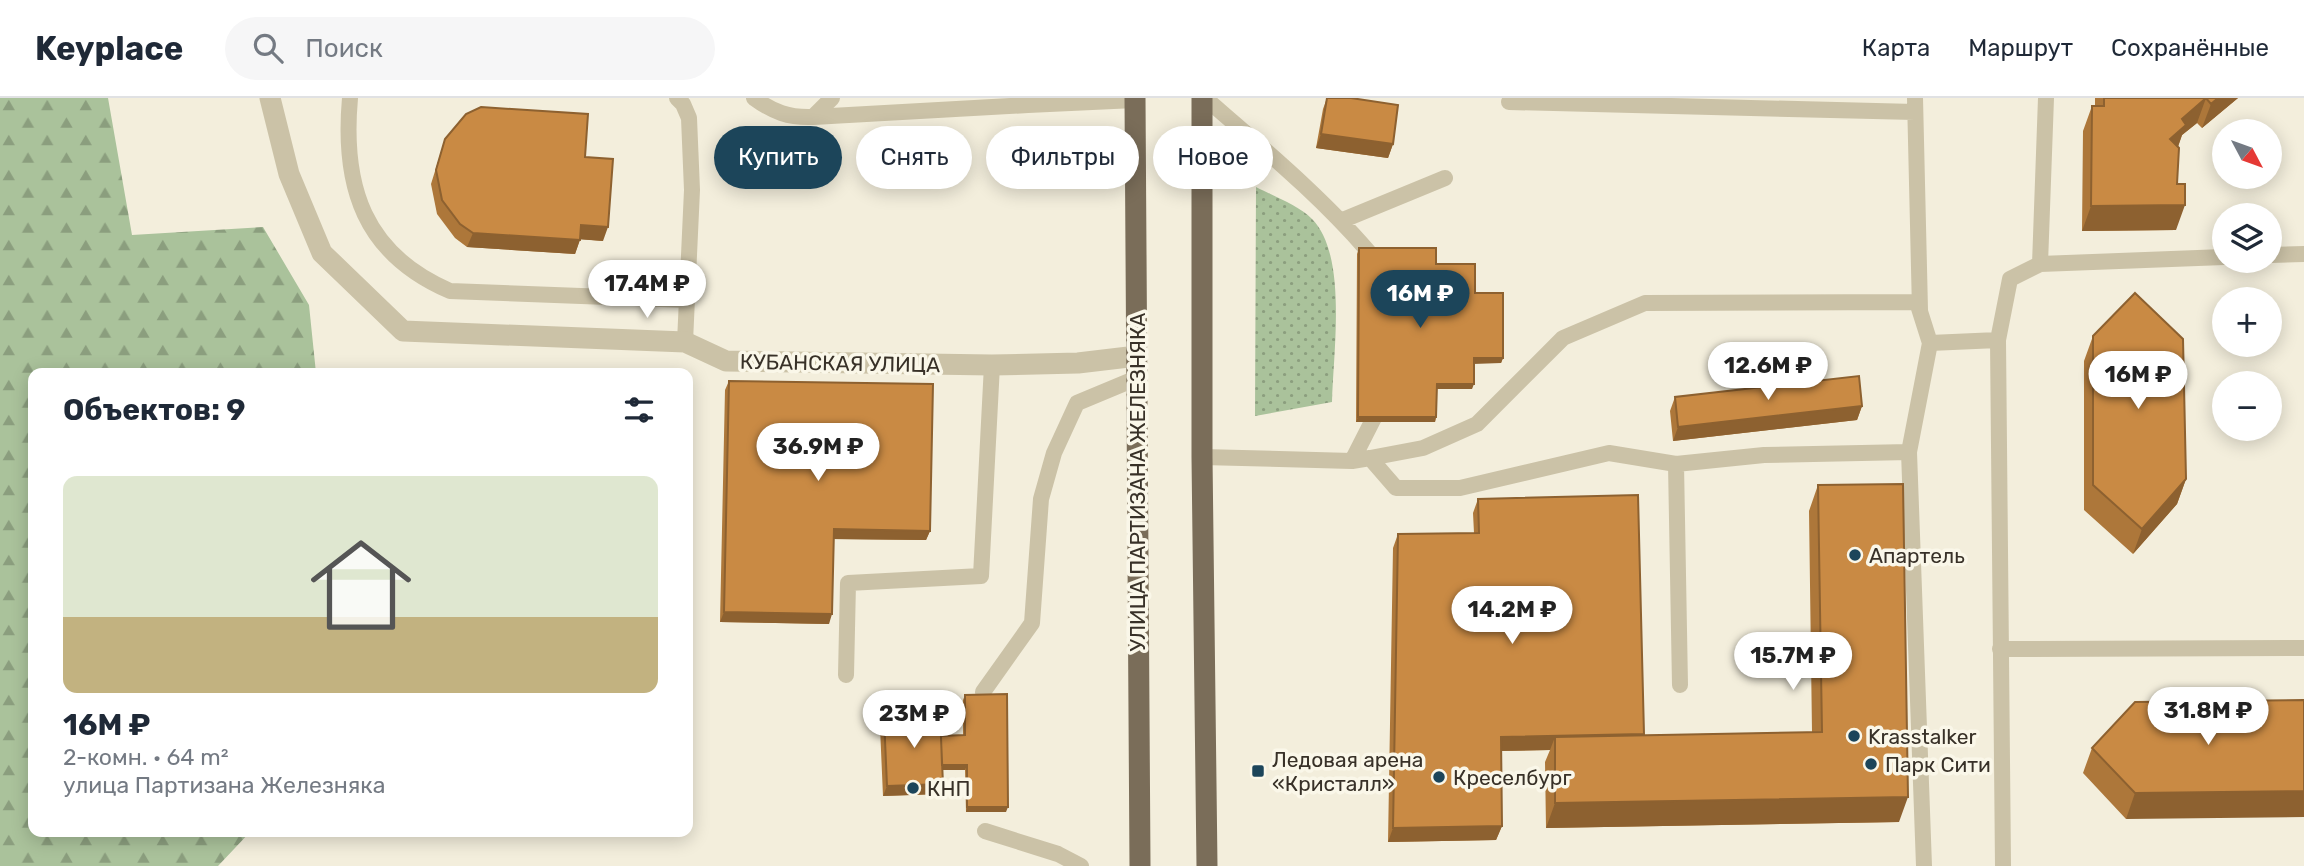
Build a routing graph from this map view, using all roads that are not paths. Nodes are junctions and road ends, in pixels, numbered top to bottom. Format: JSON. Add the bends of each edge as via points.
{"nodes":[{"id":1,"x":270,"y":98,"type":"edge"},
{"id":2,"x":350,"y":98,"type":"edge"},
{"id":3,"x":677,"y":98,"type":"edge"},
{"id":4,"x":754,"y":98,"type":"edge"},
{"id":5,"x":832,"y":98,"type":"edge"},
{"id":6,"x":1203,"y":98,"type":"edge"},
{"id":7,"x":2046,"y":98,"type":"edge"},
{"id":8,"x":1135,"y":99,"type":"edge"},
{"id":9,"x":1028,"y":101,"type":"edge"},
{"id":10,"x":1509,"y":102,"type":"dead end"},
{"id":11,"x":1914,"y":105,"type":"edge"},
{"id":12,"x":813,"y":117,"type":"junction"},
{"id":13,"x":1446,"y":178,"type":"dead end"},
{"id":14,"x":1343,"y":220,"type":"junction"},
{"id":15,"x":2304,"y":254,"type":"edge"},
{"id":16,"x":2282,"y":255,"type":"edge"},
{"id":17,"x":2212,"y":257,"type":"edge"},
{"id":18,"x":2040,"y":264,"type":"junction"},
{"id":19,"x":1382,"y":268,"type":"edge"},
{"id":20,"x":687,"y":300,"type":"junction"},
{"id":21,"x":1917,"y":302,"type":"junction"},
{"id":22,"x":1998,"y":340,"type":"junction"},
{"id":23,"x":685,"y":342,"type":"junction"},
{"id":24,"x":1930,"y":343,"type":"junction"},
{"id":25,"x":1137,"y":356,"type":"junction"},
{"id":26,"x":992,"y":365,"type":"junction"},
{"id":27,"x":1137,"y":378,"type":"junction"},
{"id":28,"x":1381,"y":404,"type":"edge"},
{"id":29,"x":1909,"y":452,"type":"junction"},
{"id":30,"x":1202,"y":457,"type":"junction"},
{"id":31,"x":1370,"y":458,"type":"junction"},
{"id":32,"x":1352,"y":461,"type":"junction"},
{"id":33,"x":1676,"y":464,"type":"junction"},
{"id":34,"x":2304,"y":648,"type":"edge"},
{"id":35,"x":2000,"y":649,"type":"junction"},
{"id":36,"x":846,"y":675,"type":"dead end"},
{"id":37,"x":1680,"y":685,"type":"dead end"},
{"id":38,"x":983,"y":692,"type":"edge"},
{"id":39,"x":985,"y":831,"type":"dead end"},
{"id":40,"x":1082,"y":866,"type":"edge"},
{"id":41,"x":1140,"y":866,"type":"edge"},
{"id":42,"x":1208,"y":866,"type":"edge"},
{"id":43,"x":1924,"y":866,"type":"edge"},
{"id":44,"x":2003,"y":866,"type":"edge"}],
"edges":[{"from":1,"to":23,"type":"street","name":"КУБАНСКАЯ УЛИЦА","via":[[289,174],[322,253],[403,331]]},
{"from":2,"to":20,"type":"lane","via":[[346,136],[357,202],[401,265],[425,281],[450,292]]},
{"from":3,"to":20,"type":"lane","via":[[689,118],[692,190]]},
{"from":4,"to":12,"type":"lane","via":[[781,115]]},
{"from":5,"to":12,"type":"lane"},
{"from":6,"to":14,"type":"lane"},
{"from":6,"to":30,"type":"main road"},
{"from":7,"to":18,"type":"lane"},
{"from":8,"to":9,"type":"lane"},
{"from":8,"to":25,"type":"main road","name":"УЛИЦА ПАРТИЗАНА ЖЕЛЕЗНЯКА"},
{"from":9,"to":12,"type":"lane"},
{"from":10,"to":11,"type":"lane"},
{"from":11,"to":21,"type":"lane"},
{"from":13,"to":14,"type":"lane"},
{"from":14,"to":19,"type":"lane"},
{"from":15,"to":16,"type":"lane"},
{"from":17,"to":18,"type":"lane"},
{"from":18,"to":22,"type":"lane","via":[[2010,279]]},
{"from":20,"to":23,"type":"lane"},
{"from":21,"to":24,"type":"lane"},
{"from":21,"to":31,"type":"lane","via":[[1645,303],[1563,338],[1476,424],[1423,447]]},
{"from":22,"to":24,"type":"lane"},
{"from":22,"to":35,"type":"lane"},
{"from":23,"to":26,"type":"street","name":"КУБАНСКАЯ УЛИЦА","via":[[726,361]]},
{"from":24,"to":29,"type":"lane"},
{"from":25,"to":26,"type":"street","name":"КУБАНСКАЯ УЛИЦА"},
{"from":25,"to":27,"type":"main road","name":"УЛИЦА ПАРТИЗАНА ЖЕЛЕЗНЯКА"},
{"from":26,"to":36,"type":"lane","via":[[981,576],[848,583]]},
{"from":27,"to":38,"type":"lane","via":[[1077,403],[1054,453],[1041,499],[1032,623]]},
{"from":27,"to":41,"type":"main road","name":"УЛИЦА ПАРТИЗАНА ЖЕЛЕЗНЯКА"},
{"from":28,"to":32,"type":"lane"},
{"from":29,"to":33,"type":"lane","via":[[1765,455]]},
{"from":29,"to":43,"type":"lane"},
{"from":30,"to":32,"type":"lane"},
{"from":30,"to":42,"type":"main road"},
{"from":31,"to":32,"type":"lane"},
{"from":31,"to":33,"type":"lane","via":[[1396,488],[1460,488],[1609,453]]},
{"from":33,"to":37,"type":"lane"},
{"from":34,"to":35,"type":"lane"},
{"from":35,"to":44,"type":"lane"},
{"from":39,"to":40,"type":"lane"}]}
